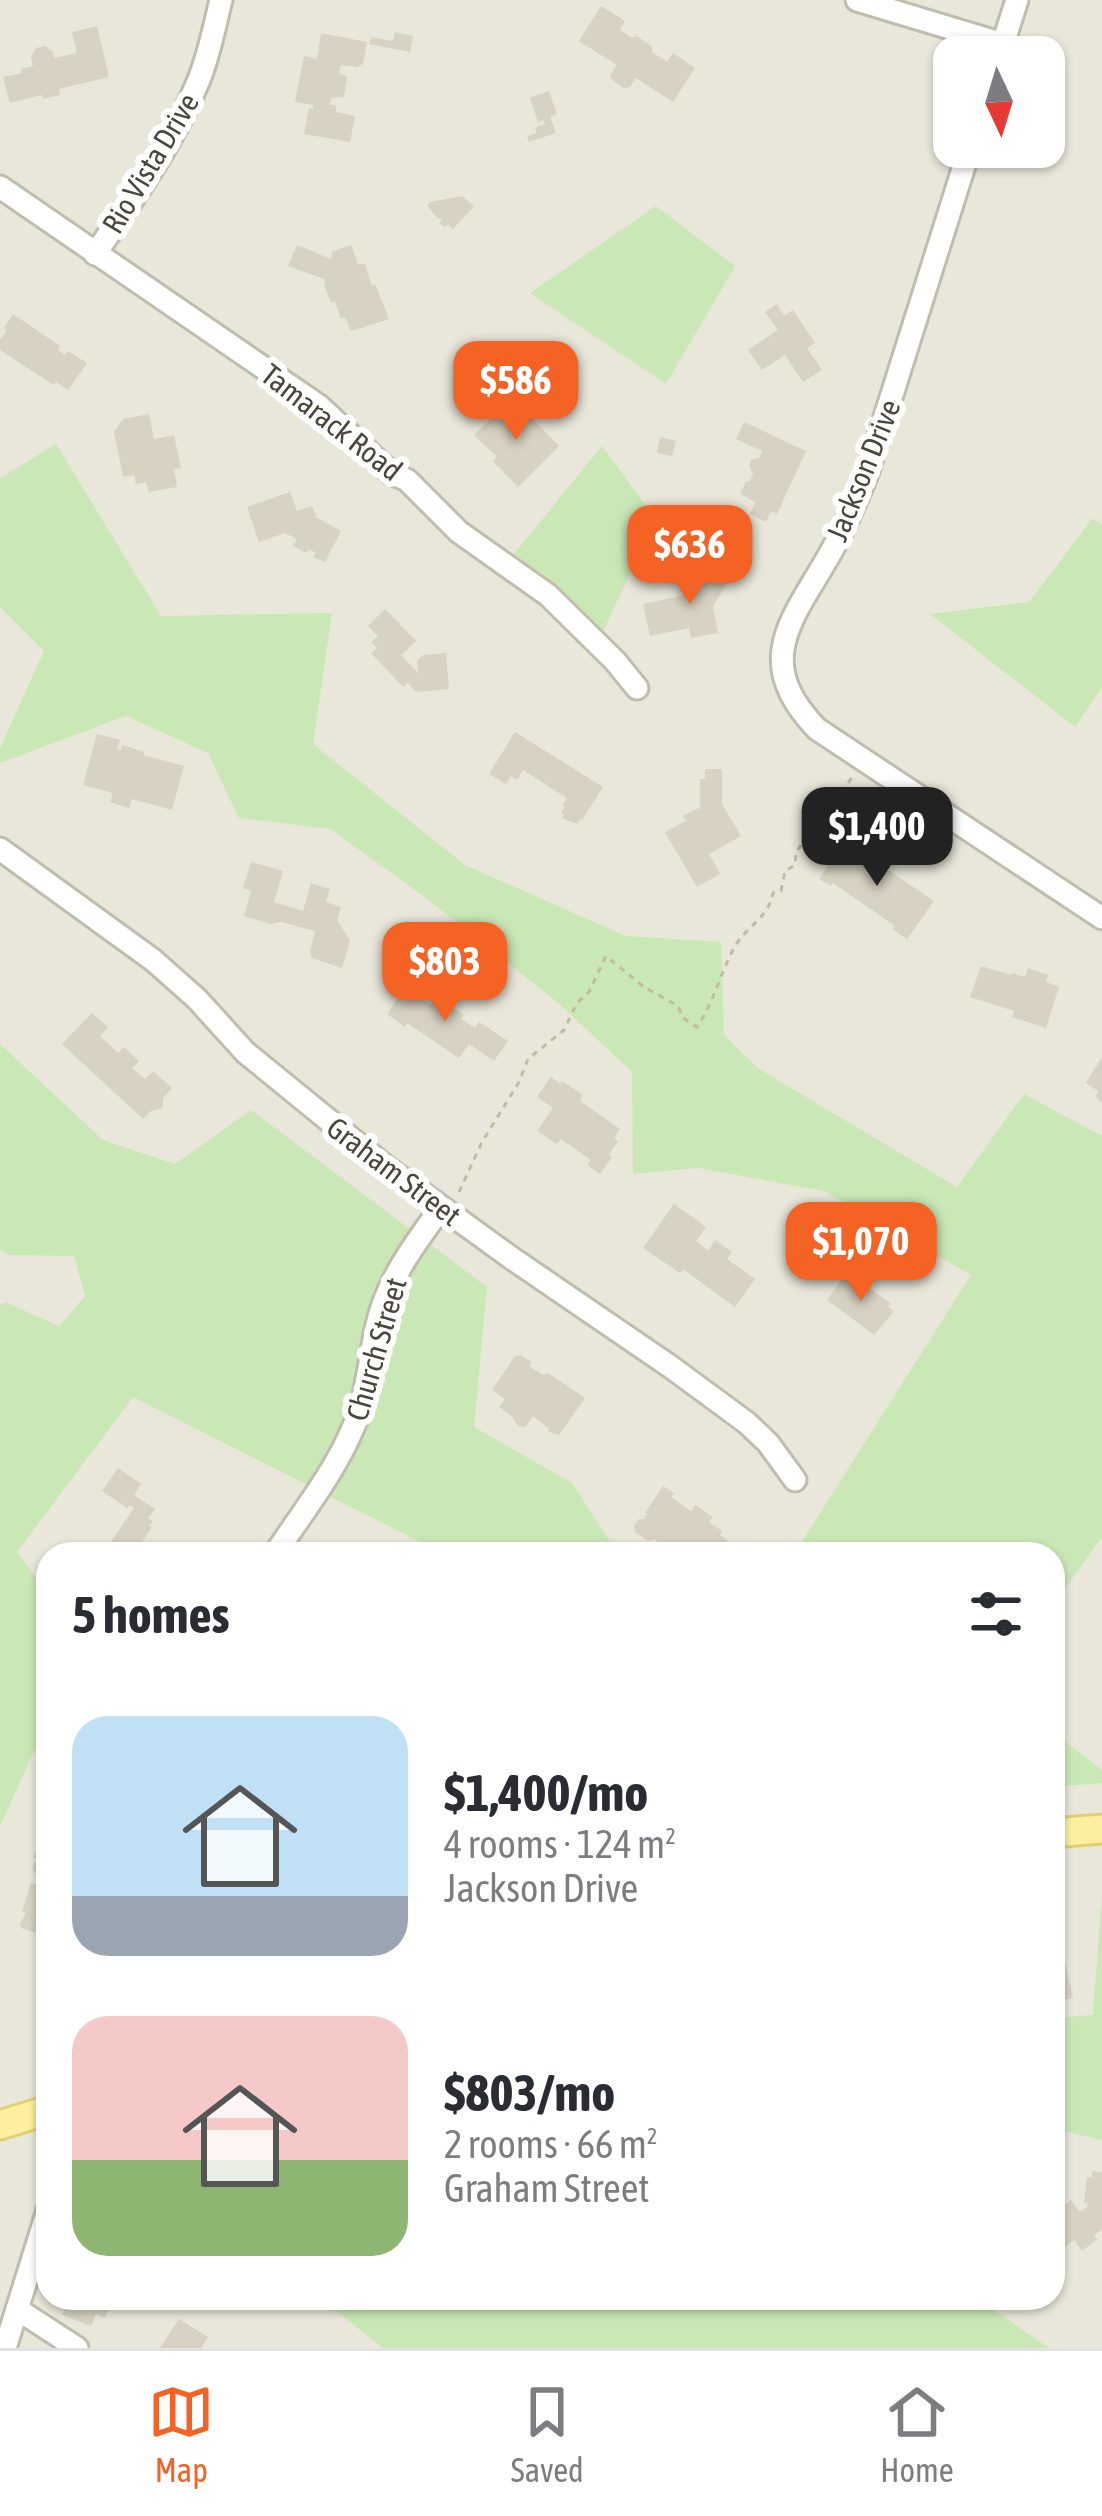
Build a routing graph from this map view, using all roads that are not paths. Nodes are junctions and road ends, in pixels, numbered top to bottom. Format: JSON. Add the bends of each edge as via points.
{"nodes":[{"id":1,"x":221,"y":0,"type":"edge"},
{"id":2,"x":857,"y":0,"type":"edge"},
{"id":3,"x":1016,"y":0,"type":"edge"},
{"id":4,"x":959,"y":36,"type":"edge"},
{"id":5,"x":1005,"y":36,"type":"edge"},
{"id":6,"x":963,"y":168,"type":"edge"},
{"id":7,"x":0,"y":187,"type":"edge"},
{"id":8,"x":95,"y":254,"type":"junction"},
{"id":9,"x":637,"y":688,"type":"dead end"},
{"id":10,"x":0,"y":850,"type":"edge"},
{"id":11,"x":1102,"y":918,"type":"edge"},
{"id":12,"x":442,"y":1208,"type":"junction"},
{"id":13,"x":795,"y":1480,"type":"dead end"},
{"id":14,"x":283,"y":1542,"type":"edge"},
{"id":15,"x":1102,"y":1829,"type":"edge"},
{"id":16,"x":1065,"y":1832,"type":"edge"},
{"id":17,"x":36,"y":2114,"type":"edge"},
{"id":18,"x":0,"y":2126,"type":"edge"},
{"id":19,"x":36,"y":2248,"type":"edge"},
{"id":20,"x":17,"y":2308,"type":"junction"},
{"id":21,"x":5,"y":2348,"type":"edge"},
{"id":22,"x":77,"y":2348,"type":"edge"}],
"edges":[{"from":1,"to":8,"type":"street","name":"Rio Vista Drive","via":[[180,121]]},
{"from":2,"to":4,"type":"street"},
{"from":3,"to":5,"type":"street"},
{"from":6,"to":11,"type":"street","name":"Jackson Drive","via":[[867,474],[786,632],[784,674],[817,729]]},
{"from":7,"to":8,"type":"street","name":"Tamarack Road"},
{"from":8,"to":9,"type":"street","name":"Tamarack Road","via":[[319,406],[459,532],[548,595]]},
{"from":10,"to":12,"type":"street","name":"Graham Street","via":[[153,960],[245,1052]]},
{"from":12,"to":13,"type":"street","name":"Graham Street","via":[[747,1423]]},
{"from":12,"to":14,"type":"street","name":"Church Street","via":[[387,1294],[353,1430]]},
{"from":15,"to":16,"type":"main road"},
{"from":17,"to":18,"type":"main road"},
{"from":19,"to":20,"type":"street"},
{"from":20,"to":21,"type":"street"},
{"from":20,"to":22,"type":"street"}]}
